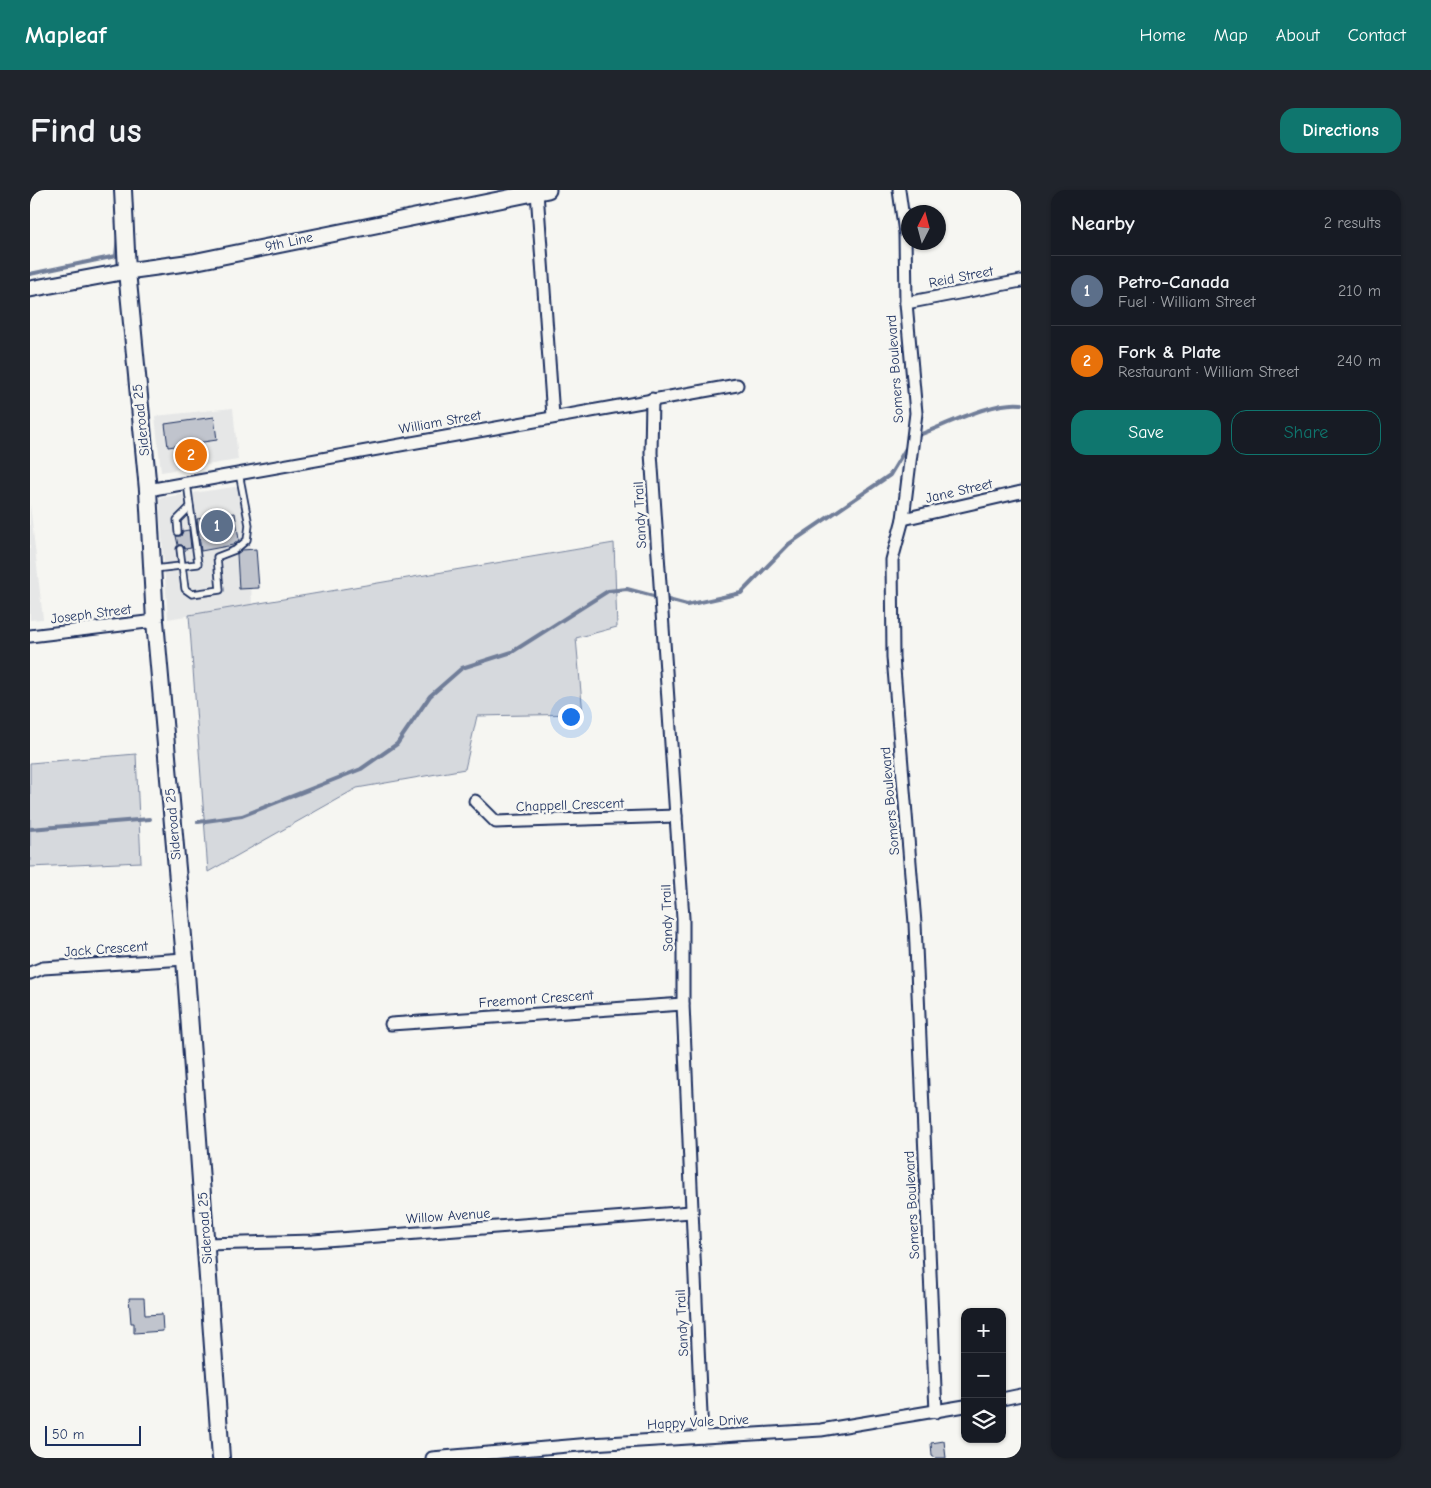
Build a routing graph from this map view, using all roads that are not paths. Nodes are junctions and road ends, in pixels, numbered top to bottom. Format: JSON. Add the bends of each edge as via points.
{"nodes":[{"id":1,"x":123,"y":190,"type":"edge"},
{"id":2,"x":899,"y":190,"type":"edge"},
{"id":3,"x":542,"y":191,"type":"edge"},
{"id":4,"x":127,"y":271,"type":"junction"},
{"id":5,"x":1021,"y":281,"type":"edge"},
{"id":6,"x":30,"y":289,"type":"edge"},
{"id":7,"x":906,"y":303,"type":"junction"},
{"id":8,"x":737,"y":385,"type":"dead end"},
{"id":9,"x":652,"y":399,"type":"junction"},
{"id":10,"x":554,"y":416,"type":"junction"},
{"id":11,"x":239,"y":473,"type":"junction"},
{"id":12,"x":187,"y":483,"type":"junction"},
{"id":13,"x":148,"y":490,"type":"junction"},
{"id":14,"x":1021,"y":492,"type":"edge"},
{"id":15,"x":190,"y":507,"type":"junction"},
{"id":16,"x":903,"y":519,"type":"junction"},
{"id":17,"x":178,"y":532,"type":"dead end"},
{"id":18,"x":180,"y":549,"type":"dead end"},
{"id":19,"x":182,"y":566,"type":"junction"},
{"id":20,"x":152,"y":569,"type":"junction"},
{"id":21,"x":155,"y":620,"type":"junction"},
{"id":22,"x":30,"y":635,"type":"edge"},
{"id":23,"x":475,"y":801,"type":"dead end"},
{"id":24,"x":676,"y":816,"type":"junction"},
{"id":25,"x":185,"y":959,"type":"junction"},
{"id":26,"x":30,"y":973,"type":"edge"},
{"id":27,"x":683,"y":1004,"type":"junction"},
{"id":28,"x":391,"y":1024,"type":"dead end"},
{"id":29,"x":691,"y":1212,"type":"junction"},
{"id":30,"x":206,"y":1244,"type":"junction"},
{"id":31,"x":1021,"y":1395,"type":"edge"},
{"id":32,"x":1006,"y":1398,"type":"edge"},
{"id":33,"x":961,"y":1407,"type":"edge"},
{"id":34,"x":936,"y":1412,"type":"junction"},
{"id":35,"x":702,"y":1437,"type":"junction"},
{"id":36,"x":221,"y":1458,"type":"edge"},
{"id":37,"x":432,"y":1458,"type":"edge"}],
"edges":[{"from":1,"to":4,"type":"main road","name":"Sideroad 25"},
{"from":2,"to":7,"type":"street","name":"Somers Boulevard","via":[[905,233]]},
{"from":3,"to":4,"type":"street","name":"9th Line","via":[[193,262]]},
{"from":3,"to":10,"type":"street"},
{"from":4,"to":6,"type":"street","name":"9th Line"},
{"from":4,"to":13,"type":"main road","name":"Sideroad 25"},
{"from":5,"to":7,"type":"street","name":"Reid Street"},
{"from":7,"to":16,"type":"street","name":"Somers Boulevard","via":[[916,412]]},
{"from":8,"to":9,"type":"street","name":"William Street"},
{"from":9,"to":10,"type":"street","name":"William Street"},
{"from":9,"to":24,"type":"street","name":"Sandy Trail","via":[[651,453]]},
{"from":10,"to":11,"type":"street","name":"William Street"},
{"from":11,"to":12,"type":"street","name":"William Street"},
{"from":11,"to":19,"type":"lane","via":[[249,525],[247,540],[235,550],[217,557],[220,590],[192,594],[185,589]]},
{"from":12,"to":13,"type":"street","name":"William Street"},
{"from":12,"to":15,"type":"lane"},
{"from":13,"to":20,"type":"main road","name":"Sideroad 25"},
{"from":14,"to":16,"type":"street","name":"Jane Street"},
{"from":15,"to":17,"type":"lane","via":[[176,520]]},
{"from":15,"to":19,"type":"lane","via":[[198,564]]},
{"from":16,"to":34,"type":"street","name":"Somers Boulevard","via":[[892,560],[893,657],[914,923]]},
{"from":18,"to":19,"type":"lane"},
{"from":19,"to":20,"type":"lane"},
{"from":20,"to":21,"type":"main road","name":"Sideroad 25"},
{"from":21,"to":22,"type":"street","name":"Joseph Street"},
{"from":21,"to":25,"type":"main road","name":"Sideroad 25"},
{"from":23,"to":24,"type":"street","name":"Chappell Crescent","via":[[496,822]]},
{"from":24,"to":27,"type":"street","name":"Sandy Trail","via":[[683,918]]},
{"from":25,"to":26,"type":"street","name":"Jack Crescent","via":[[43,968]]},
{"from":25,"to":30,"type":"main road","name":"Sideroad 25"},
{"from":27,"to":28,"type":"street","name":"Freemont Crescent"},
{"from":27,"to":29,"type":"street","name":"Sandy Trail"},
{"from":29,"to":30,"type":"street","name":"Willow Avenue","via":[[313,1241]]},
{"from":29,"to":35,"type":"street","name":"Sandy Trail"},
{"from":30,"to":36,"type":"main road","name":"Sideroad 25"},
{"from":31,"to":32,"type":"street"},
{"from":33,"to":34,"type":"street","name":"Happy Vale Drive"},
{"from":34,"to":35,"type":"street","name":"Happy Vale Drive","via":[[821,1430]]},
{"from":35,"to":37,"type":"street","name":"Happy Vale Drive"}]}
